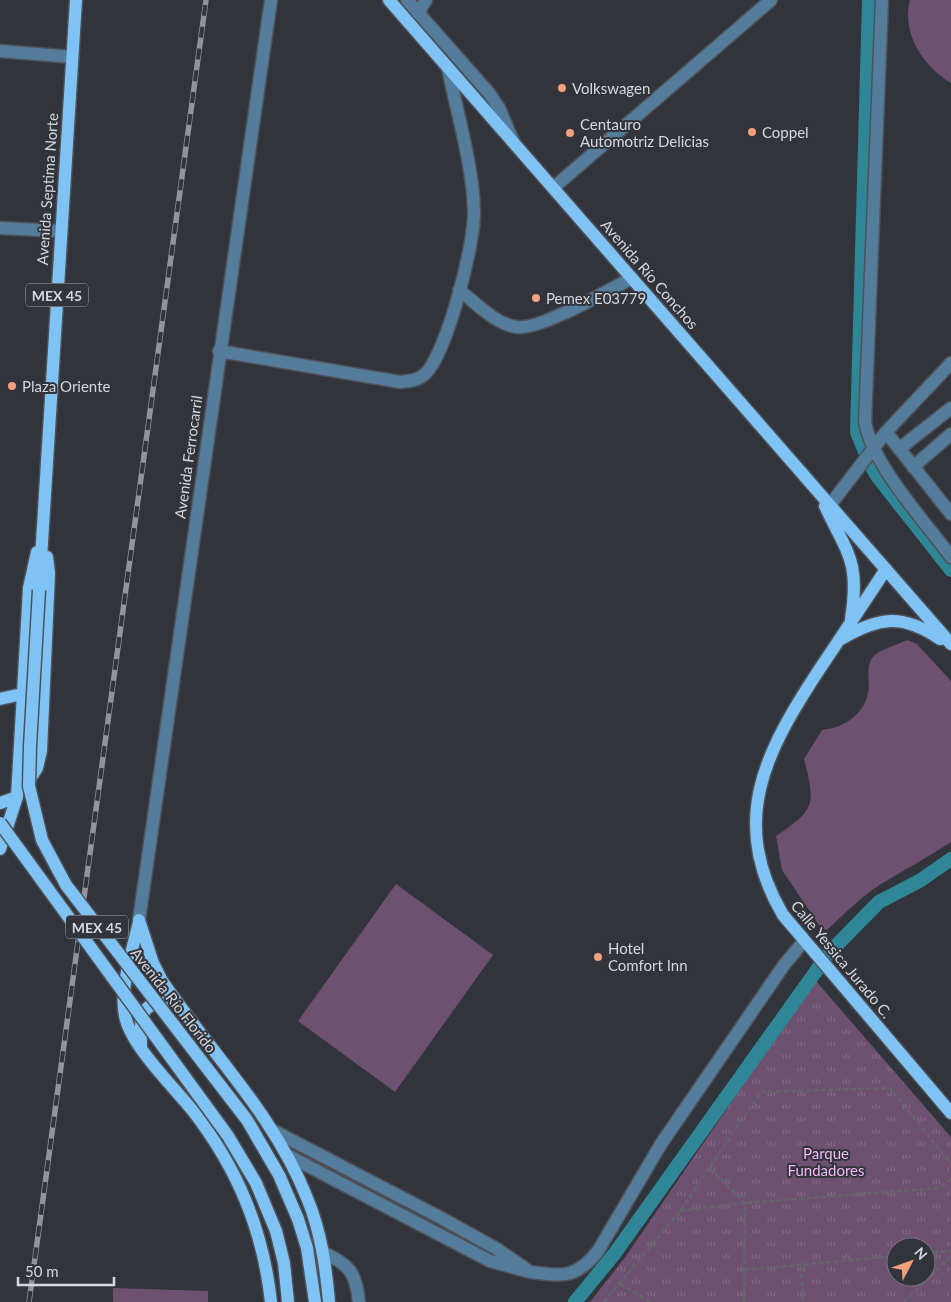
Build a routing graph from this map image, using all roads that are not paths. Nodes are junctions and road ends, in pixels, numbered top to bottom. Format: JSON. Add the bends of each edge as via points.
{"nodes":[{"id":1,"x":76,"y":0,"type":"edge"},
{"id":2,"x":271,"y":0,"type":"edge"},
{"id":3,"x":389,"y":0,"type":"edge"},
{"id":4,"x":407,"y":0,"type":"edge"},
{"id":5,"x":426,"y":0,"type":"edge"},
{"id":6,"x":771,"y":0,"type":"edge"},
{"id":7,"x":882,"y":0,"type":"edge"},
{"id":8,"x":758,"y":5,"type":"edge"},
{"id":9,"x":418,"y":13,"type":"junction"},
{"id":10,"x":0,"y":50,"type":"edge"},
{"id":11,"x":72,"y":57,"type":"junction"},
{"id":12,"x":448,"y":68,"type":"junction"},
{"id":13,"x":514,"y":144,"type":"junction"},
{"id":14,"x":553,"y":188,"type":"junction"},
{"id":15,"x":0,"y":228,"type":"edge"},
{"id":16,"x":61,"y":231,"type":"junction"},
{"id":17,"x":632,"y":278,"type":"junction"},
{"id":18,"x":459,"y":290,"type":"junction"},
{"id":19,"x":219,"y":351,"type":"junction"},
{"id":20,"x":951,"y":363,"type":"edge"},
{"id":21,"x":951,"y":408,"type":"edge"},
{"id":22,"x":886,"y":432,"type":"junction"},
{"id":23,"x":951,"y":434,"type":"edge"},
{"id":24,"x":872,"y":449,"type":"junction"},
{"id":25,"x":899,"y":449,"type":"junction"},
{"id":26,"x":913,"y":467,"type":"junction"},
{"id":27,"x":817,"y":490,"type":"junction"},
{"id":28,"x":830,"y":504,"type":"junction"},
{"id":29,"x":951,"y":514,"type":"edge"},
{"id":30,"x":42,"y":541,"type":"junction"},
{"id":31,"x":951,"y":557,"type":"edge"},
{"id":32,"x":886,"y":569,"type":"junction"},
{"id":33,"x":39,"y":590,"type":"joint"},
{"id":34,"x":850,"y":623,"type":"junction"},
{"id":35,"x":839,"y":640,"type":"junction"},
{"id":36,"x":951,"y":645,"type":"edge"},
{"id":37,"x":22,"y":694,"type":"junction"},
{"id":38,"x":0,"y":699,"type":"edge"},
{"id":39,"x":17,"y":797,"type":"junction"},
{"id":40,"x":0,"y":803,"type":"edge"},
{"id":41,"x":0,"y":823,"type":"edge"},
{"id":42,"x":0,"y":849,"type":"edge"},
{"id":43,"x":139,"y":920,"type":"junction"},
{"id":44,"x":804,"y":941,"type":"junction"},
{"id":45,"x":178,"y":1005,"type":"junction"},
{"id":46,"x":142,"y":1048,"type":"junction"},
{"id":47,"x":951,"y":1113,"type":"edge"},
{"id":48,"x":272,"y":1130,"type":"junction"},
{"id":49,"x":287,"y":1155,"type":"junction"},
{"id":50,"x":355,"y":1172,"type":"junction"},
{"id":51,"x":347,"y":1187,"type":"junction"},
{"id":52,"x":410,"y":1202,"type":"junction"},
{"id":53,"x":403,"y":1217,"type":"junction"},
{"id":54,"x":466,"y":1232,"type":"junction"},
{"id":55,"x":460,"y":1246,"type":"junction"},
{"id":56,"x":322,"y":1252,"type":"junction"},
{"id":57,"x":530,"y":1272,"type":"junction"},
{"id":58,"x":271,"y":1302,"type":"edge"},
{"id":59,"x":288,"y":1302,"type":"edge"},
{"id":60,"x":315,"y":1302,"type":"edge"},
{"id":61,"x":328,"y":1302,"type":"edge"},
{"id":62,"x":360,"y":1302,"type":"edge"}],
"edges":[{"from":1,"to":11,"type":"main road","name":"Avenida Septima Norte","number":"MEX 45"},
{"from":2,"to":19,"type":"street","name":"Avenida Ferrocarril"},
{"from":3,"to":12,"type":"main road","name":"Avenida Río Conchos"},
{"from":4,"to":9,"type":"street"},
{"from":5,"to":9,"type":"street"},
{"from":6,"to":8,"type":"street"},
{"from":7,"to":24,"type":"street","via":[[864,409]]},
{"from":8,"to":14,"type":"street"},
{"from":9,"to":13,"type":"street","via":[[489,93]]},
{"from":10,"to":11,"type":"street"},
{"from":11,"to":16,"type":"main road","name":"Avenida Septima Norte","number":"MEX 45"},
{"from":12,"to":13,"type":"main road","name":"Avenida Río Conchos"},
{"from":12,"to":18,"type":"street","via":[[472,186],[474,211],[473,230]]},
{"from":13,"to":14,"type":"main road","name":"Avenida Río Conchos"},
{"from":14,"to":17,"type":"main road","name":"Avenida Río Conchos"},
{"from":15,"to":16,"type":"street"},
{"from":16,"to":30,"type":"main road","name":"Avenida Septima Norte","number":"MEX 45"},
{"from":17,"to":18,"type":"street","via":[[557,315],[523,327],[497,319]]},
{"from":17,"to":27,"type":"main road","name":"Avenida Río Conchos"},
{"from":18,"to":19,"type":"street","via":[[432,366],[415,380],[400,382]]},
{"from":19,"to":43,"type":"street","name":"Avenida Ferrocarril"},
{"from":20,"to":22,"type":"street"},
{"from":21,"to":25,"type":"street"},
{"from":22,"to":24,"type":"street"},
{"from":22,"to":25,"type":"street"},
{"from":23,"to":26,"type":"street"},
{"from":24,"to":28,"type":"street"},
{"from":24,"to":31,"type":"street"},
{"from":25,"to":26,"type":"street"},
{"from":26,"to":29,"type":"street"},
{"from":27,"to":28,"type":"main road","name":"Avenida Río Conchos"},
{"from":27,"to":34,"type":"main road","via":[[853,564],[855,589]]},
{"from":28,"to":32,"type":"main road","name":"Avenida Río Conchos"},
{"from":30,"to":33,"type":"main road","name":"Avenida Septima Norte","number":"MEX 45"},
{"from":30,"to":37,"type":"main road","via":[[30,575]]},
{"from":30,"to":39,"type":"main road","via":[[49,574],[41,751],[34,773]]},
{"from":32,"to":34,"type":"main road","name":"Calle Yessica Jurado C."},
{"from":32,"to":36,"type":"main road","name":"Avenida Río Conchos"},
{"from":33,"to":60,"type":"main road","name":"Avenida Río Florido","number":"MEX 45","bridge":true,"via":[[29,786],[42,840],[66,886],[246,1120],[279,1175],[307,1248]]},
{"from":34,"to":35,"type":"main road","name":"Calle Yessica Jurado C."},
{"from":35,"to":36,"type":"main road","via":[[873,623],[896,620],[927,630]]},
{"from":35,"to":44,"type":"main road","name":"Calle Yessica Jurado C.","via":[[775,742],[764,768],[758,797],[756,847],[761,870],[779,908]]},
{"from":37,"to":38,"type":"main road"},
{"from":37,"to":39,"type":"main road"},
{"from":39,"to":40,"type":"main road"},
{"from":39,"to":42,"type":"main road"},
{"from":41,"to":59,"type":"main road","number":"MEX 45","bridge":true,"via":[[228,1136],[256,1183],[276,1231],[284,1263]]},
{"from":43,"to":45,"type":"main road","via":[[153,963]]},
{"from":43,"to":46,"type":"main road","via":[[126,982],[124,1014]]},
{"from":44,"to":47,"type":"main road","name":"Calle Yessica Jurado C."},
{"from":44,"to":57,"type":"street","via":[[661,1144],[588,1264],[577,1272],[560,1276]]},
{"from":45,"to":46,"type":"main road","via":[[160,1002],[149,1005],[140,1024]]},
{"from":45,"to":48,"type":"main road"},
{"from":46,"to":58,"type":"main road","via":[[194,1112],[233,1172],[260,1237]]},
{"from":48,"to":49,"type":"main road"},
{"from":48,"to":50,"type":"street"},
{"from":49,"to":51,"type":"street"},
{"from":49,"to":56,"type":"main road","via":[[308,1200]]},
{"from":50,"to":51,"type":"street"},
{"from":50,"to":52,"type":"street"},
{"from":51,"to":53,"type":"street"},
{"from":52,"to":53,"type":"street"},
{"from":52,"to":54,"type":"street"},
{"from":53,"to":55,"type":"street"},
{"from":54,"to":55,"type":"street"},
{"from":54,"to":57,"type":"street"},
{"from":55,"to":57,"type":"street","via":[[490,1261]]},
{"from":56,"to":61,"type":"main road"},
{"from":56,"to":62,"type":"street","via":[[341,1260],[352,1271]]}]}
